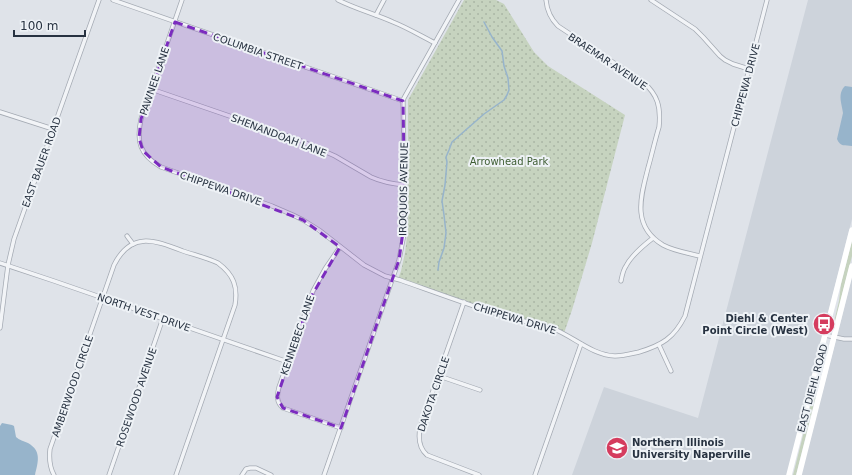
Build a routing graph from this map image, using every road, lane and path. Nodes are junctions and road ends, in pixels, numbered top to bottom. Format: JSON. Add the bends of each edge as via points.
{"nodes":[{"id":1,"x":99,"y":0,"type":"edge"},
{"id":2,"x":113,"y":0,"type":"edge"},
{"id":3,"x":182,"y":0,"type":"edge"},
{"id":4,"x":338,"y":0,"type":"edge"},
{"id":5,"x":384,"y":0,"type":"edge"},
{"id":6,"x":459,"y":0,"type":"edge"},
{"id":7,"x":546,"y":0,"type":"edge"},
{"id":8,"x":651,"y":0,"type":"edge"},
{"id":9,"x":767,"y":0,"type":"edge"},
{"id":10,"x":376,"y":15,"type":"junction"},
{"id":11,"x":175,"y":22,"type":"junction"},
{"id":12,"x":435,"y":44,"type":"junction"},
{"id":13,"x":749,"y":69,"type":"junction"},
{"id":14,"x":151,"y":89,"type":"junction"},
{"id":15,"x":403,"y":101,"type":"junction"},
{"id":16,"x":0,"y":112,"type":"edge"},
{"id":17,"x":53,"y":129,"type":"junction"},
{"id":18,"x":150,"y":160,"type":"joint"},
{"id":19,"x":405,"y":185,"type":"junction"},
{"id":20,"x":852,"y":230,"type":"edge"},
{"id":21,"x":127,"y":236,"type":"dead end"},
{"id":22,"x":653,"y":238,"type":"junction"},
{"id":23,"x":133,"y":244,"type":"junction"},
{"id":24,"x":340,"y":247,"type":"junction"},
{"id":25,"x":700,"y":256,"type":"junction"},
{"id":26,"x":0,"y":263,"type":"edge"},
{"id":27,"x":8,"y":265,"type":"junction"},
{"id":28,"x":852,"y":266,"type":"edge"},
{"id":29,"x":394,"y":278,"type":"junction"},
{"id":30,"x":621,"y":281,"type":"dead end"},
{"id":31,"x":102,"y":297,"type":"junction"},
{"id":32,"x":464,"y":302,"type":"junction"},
{"id":33,"x":163,"y":318,"type":"junction"},
{"id":34,"x":0,"y":328,"type":"edge"},
{"id":35,"x":826,"y":335,"type":"junction"},
{"id":36,"x":834,"y":337,"type":"junction"},
{"id":37,"x":224,"y":339,"type":"junction"},
{"id":38,"x":852,"y":339,"type":"edge"},
{"id":39,"x":581,"y":344,"type":"junction"},
{"id":40,"x":659,"y":345,"type":"junction"},
{"id":41,"x":288,"y":362,"type":"junction"},
{"id":42,"x":671,"y":371,"type":"dead end"},
{"id":43,"x":439,"y":376,"type":"junction"},
{"id":44,"x":480,"y":390,"type":"dead end"},
{"id":45,"x":341,"y":428,"type":"junction"},
{"id":46,"x":54,"y":475,"type":"edge"},
{"id":47,"x":109,"y":475,"type":"edge"},
{"id":48,"x":176,"y":475,"type":"edge"},
{"id":49,"x":242,"y":475,"type":"edge"},
{"id":50,"x":271,"y":475,"type":"edge"},
{"id":51,"x":324,"y":475,"type":"edge"},
{"id":52,"x":479,"y":475,"type":"edge"},
{"id":53,"x":535,"y":475,"type":"edge"},
{"id":54,"x":790,"y":475,"type":"edge"},
{"id":55,"x":799,"y":475,"type":"edge"}],
"edges":[{"from":1,"to":17,"type":"street","name":"EAST BAUER ROAD"},
{"from":2,"to":11,"type":"street","name":"COLUMBIA STREET"},
{"from":3,"to":11,"type":"street","name":"PAWNEE LANE"},
{"from":4,"to":10,"type":"street"},
{"from":5,"to":10,"type":"street"},
{"from":6,"to":12,"type":"street","name":"IROQUOIS AVENUE"},
{"from":7,"to":22,"type":"street","name":"BRAEMAR AVENUE","via":[[551,17],[558,26],[643,82],[656,98],[660,111],[659,127],[640,206],[644,224]]},
{"from":8,"to":13,"type":"street","via":[[695,29],[725,60]]},
{"from":9,"to":13,"type":"street","name":"CHIPPEWA DRIVE"},
{"from":10,"to":12,"type":"street"},
{"from":11,"to":14,"type":"street","name":"PAWNEE LANE"},
{"from":11,"to":15,"type":"street","name":"COLUMBIA STREET"},
{"from":12,"to":15,"type":"street","name":"IROQUOIS AVENUE"},
{"from":13,"to":25,"type":"street","name":"CHIPPEWA DRIVE"},
{"from":14,"to":18,"type":"street","name":"PAWNEE LANE","via":[[139,133],[143,151]]},
{"from":14,"to":19,"type":"street","name":"SHENANDOAH LANE","via":[[299,140],[378,180]]},
{"from":15,"to":19,"type":"street","name":"IROQUOIS AVENUE"},
{"from":16,"to":17,"type":"street"},
{"from":17,"to":27,"type":"street","name":"EAST BAUER ROAD","via":[[14,239]]},
{"from":18,"to":24,"type":"street","name":"CHIPPEWA DRIVE","via":[[160,167],[293,215],[319,230]]},
{"from":19,"to":29,"type":"street","name":"IROQUOIS AVENUE","via":[[404,234]]},
{"from":20,"to":35,"type":"street","name":"EAST DIEHL ROAD"},
{"from":21,"to":23,"type":"street"},
{"from":22,"to":25,"type":"street","name":"BRAEMAR AVENUE","via":[[671,249]]},
{"from":22,"to":30,"type":"street","via":[[631,258]]},
{"from":23,"to":31,"type":"street","name":"AMBERWOOD CIRCLE","via":[[118,257]]},
{"from":23,"to":37,"type":"street","via":[[153,241],[164,244],[215,262],[232,276],[237,296]]},
{"from":24,"to":29,"type":"street","name":"CHIPPEWA DRIVE","via":[[364,265]]},
{"from":24,"to":41,"type":"street","name":"KENNEBEC LANE","via":[[313,291]]},
{"from":25,"to":40,"type":"street","name":"CHIPPEWA DRIVE","via":[[679,327]]},
{"from":26,"to":27,"type":"street","name":"NORTH VEST DRIVE"},
{"from":27,"to":31,"type":"street","name":"NORTH VEST DRIVE"},
{"from":27,"to":34,"type":"street","name":"EAST BAUER ROAD"},
{"from":28,"to":36,"type":"street","name":"EAST DIEHL ROAD"},
{"from":29,"to":32,"type":"street","name":"CHIPPEWA DRIVE"},
{"from":29,"to":45,"type":"street","name":"IROQUOIS AVENUE"},
{"from":31,"to":33,"type":"street","name":"NORTH VEST DRIVE"},
{"from":31,"to":46,"type":"street","name":"AMBERWOOD CIRCLE","via":[[50,449],[50,464]]},
{"from":32,"to":39,"type":"street","name":"CHIPPEWA DRIVE","via":[[553,329]]},
{"from":32,"to":43,"type":"street","name":"DAKOTA CIRCLE"},
{"from":33,"to":37,"type":"street","name":"NORTH VEST DRIVE"},
{"from":33,"to":47,"type":"street","name":"ROSEWOOD AVENUE"},
{"from":35,"to":36,"type":"street"},
{"from":35,"to":54,"type":"street","name":"EAST DIEHL ROAD"},
{"from":36,"to":38,"type":"street"},
{"from":36,"to":55,"type":"street","name":"EAST DIEHL ROAD"},
{"from":37,"to":41,"type":"street","name":"NORTH VEST DRIVE"},
{"from":37,"to":48,"type":"street"},
{"from":39,"to":40,"type":"street","name":"CHIPPEWA DRIVE","via":[[613,356],[630,354]]},
{"from":39,"to":53,"type":"street"},
{"from":40,"to":42,"type":"street"},
{"from":41,"to":45,"type":"street","name":"KENNEBEC LANE","via":[[277,394],[278,402],[283,408]]},
{"from":43,"to":44,"type":"street"},
{"from":43,"to":52,"type":"street","name":"DAKOTA CIRCLE","via":[[420,428],[420,445],[427,455]]},
{"from":45,"to":51,"type":"street","name":"IROQUOIS AVENUE"},
{"from":49,"to":50,"type":"street","via":[[246,469],[252,467]]}]}
